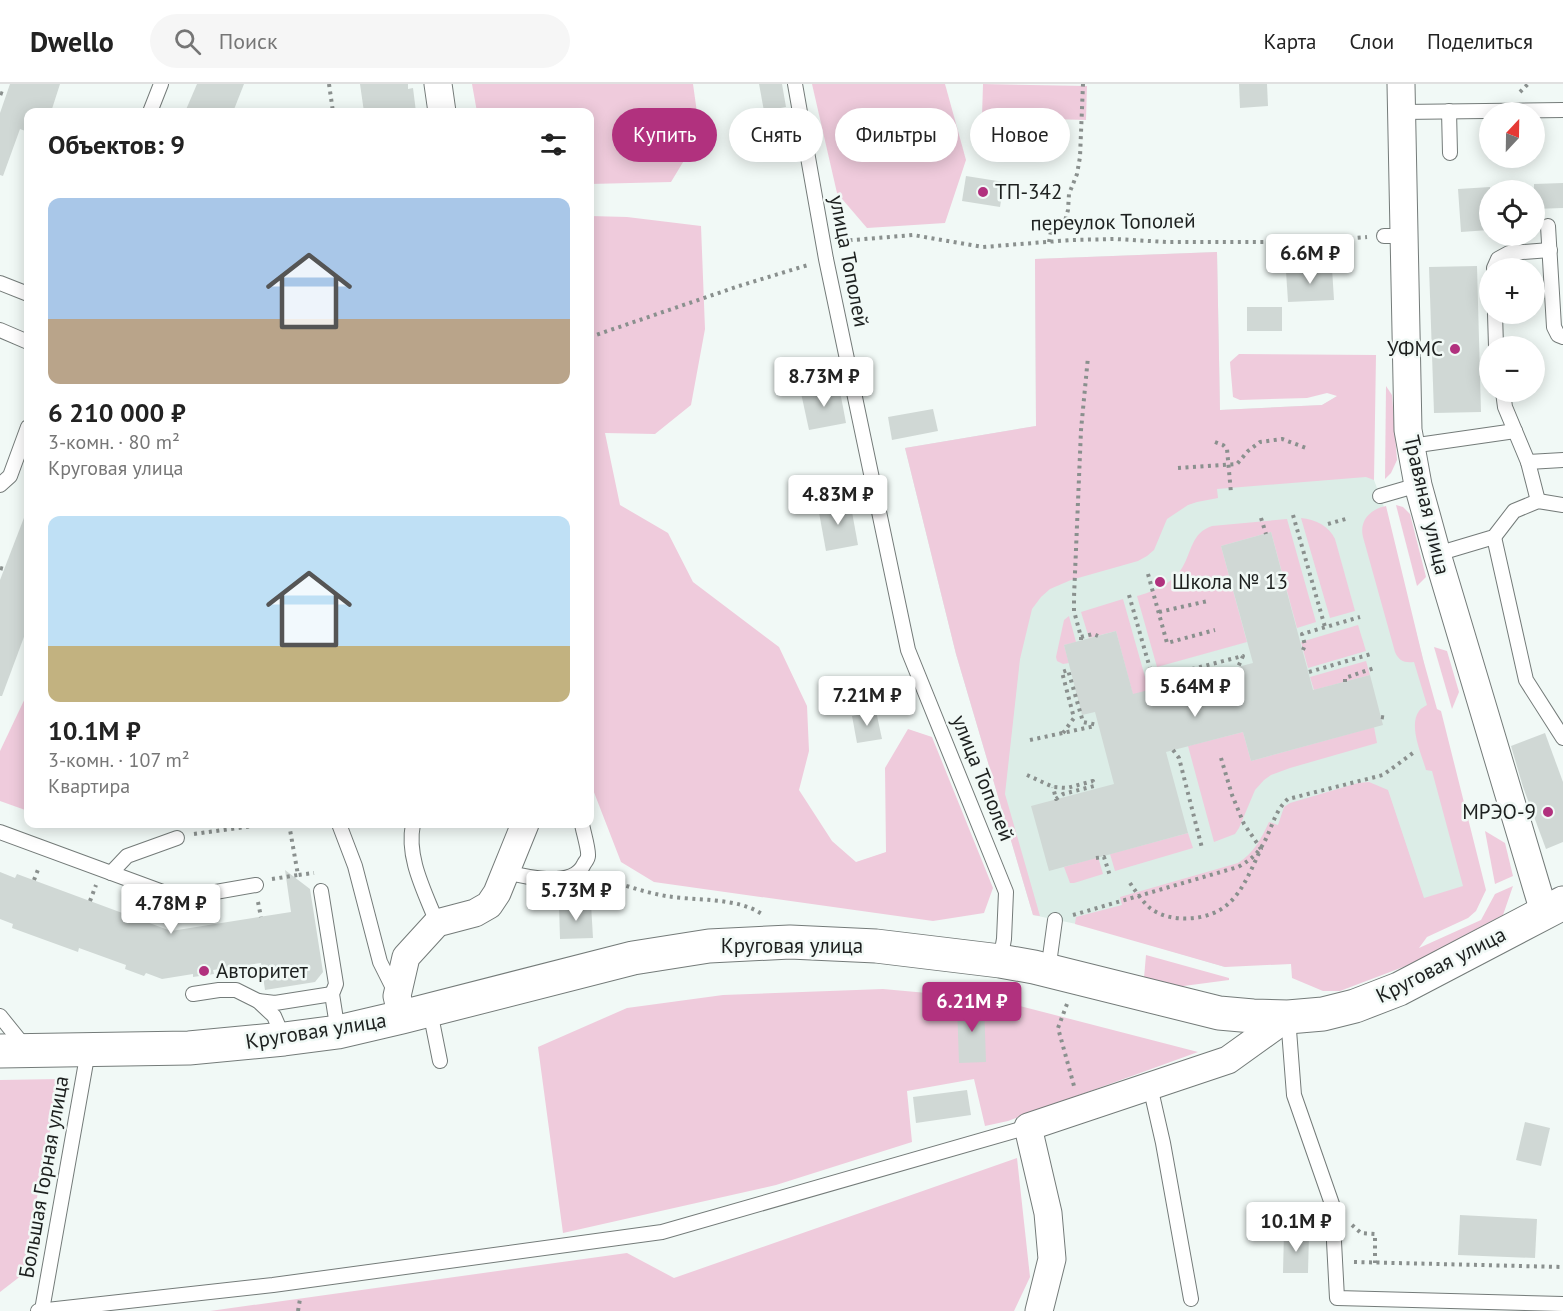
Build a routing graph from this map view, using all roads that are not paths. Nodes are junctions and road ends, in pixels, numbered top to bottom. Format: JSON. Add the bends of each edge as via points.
{"nodes":[{"id":1,"x":161,"y":84,"type":"edge"},
{"id":2,"x":438,"y":84,"type":"edge"},
{"id":3,"x":795,"y":84,"type":"edge"},
{"id":4,"x":1401,"y":84,"type":"edge"},
{"id":5,"x":152,"y":108,"type":"edge"},
{"id":6,"x":441,"y":108,"type":"edge"},
{"id":7,"x":1563,"y":110,"type":"edge"},
{"id":8,"x":1449,"y":111,"type":"junction"},
{"id":9,"x":1402,"y":112,"type":"junction"},
{"id":10,"x":1450,"y":153,"type":"dead end"},
{"id":11,"x":1548,"y":226,"type":"dead end"},
{"id":12,"x":1550,"y":250,"type":"junction"},
{"id":13,"x":1500,"y":258,"type":"edge"},
{"id":14,"x":0,"y":283,"type":"edge"},
{"id":15,"x":24,"y":292,"type":"edge"},
{"id":16,"x":0,"y":330,"type":"edge"},
{"id":17,"x":1563,"y":337,"type":"edge"},
{"id":18,"x":24,"y":340,"type":"edge"},
{"id":19,"x":1504,"y":402,"type":"edge"},
{"id":20,"x":1515,"y":431,"type":"junction"},
{"id":21,"x":24,"y":438,"type":"edge"},
{"id":22,"x":1411,"y":446,"type":"junction"},
{"id":23,"x":1563,"y":460,"type":"edge"},
{"id":24,"x":1528,"y":462,"type":"junction"},
{"id":25,"x":0,"y":485,"type":"edge"},
{"id":26,"x":1418,"y":485,"type":"junction"},
{"id":27,"x":1380,"y":496,"type":"dead end"},
{"id":28,"x":1538,"y":501,"type":"junction"},
{"id":29,"x":1563,"y":505,"type":"edge"},
{"id":30,"x":1494,"y":537,"type":"junction"},
{"id":31,"x":1437,"y":554,"type":"junction"},
{"id":32,"x":1563,"y":738,"type":"edge"},
{"id":33,"x":341,"y":828,"type":"edge"},
{"id":34,"x":412,"y":828,"type":"edge"},
{"id":35,"x":523,"y":828,"type":"edge"},
{"id":36,"x":583,"y":828,"type":"edge"},
{"id":37,"x":0,"y":832,"type":"edge"},
{"id":38,"x":177,"y":838,"type":"road end"},
{"id":39,"x":506,"y":872,"type":"junction"},
{"id":40,"x":111,"y":873,"type":"junction"},
{"id":41,"x":259,"y":883,"type":"road end"},
{"id":42,"x":321,"y":891,"type":"dead end"},
{"id":43,"x":1553,"y":908,"type":"edge"},
{"id":44,"x":1059,"y":918,"type":"road end"},
{"id":45,"x":437,"y":923,"type":"junction"},
{"id":46,"x":1000,"y":962,"type":"junction"},
{"id":47,"x":1062,"y":974,"type":"junction"},
{"id":48,"x":193,"y":994,"type":"dead end"},
{"id":49,"x":332,"y":994,"type":"junction"},
{"id":50,"x":258,"y":1001,"type":"junction"},
{"id":51,"x":410,"y":1008,"type":"junction"},
{"id":52,"x":0,"y":1016,"type":"edge"},
{"id":53,"x":1288,"y":1017,"type":"junction"},
{"id":54,"x":338,"y":1032,"type":"junction"},
{"id":55,"x":284,"y":1039,"type":"junction"},
{"id":56,"x":14,"y":1051,"type":"edge"},
{"id":57,"x":88,"y":1051,"type":"junction"},
{"id":58,"x":440,"y":1061,"type":"dead end"},
{"id":59,"x":1150,"y":1086,"type":"junction"},
{"id":60,"x":1028,"y":1127,"type":"junction"},
{"id":61,"x":1191,"y":1299,"type":"dead end"},
{"id":62,"x":1563,"y":1304,"type":"edge"},
{"id":63,"x":40,"y":1311,"type":"edge"},
{"id":64,"x":1039,"y":1311,"type":"edge"}],
"edges":[{"from":1,"to":5,"type":"lane"},
{"from":2,"to":6,"type":"street"},
{"from":3,"to":46,"type":"lane","name":"улица Тополей","via":[[826,259],[908,650],[1006,892]]},
{"from":4,"to":9,"type":"street","name":"Травяная улица"},
{"from":7,"to":8,"type":"lane"},
{"from":8,"to":9,"type":"lane"},
{"from":8,"to":10,"type":"lane"},
{"from":9,"to":22,"type":"street","name":"Травяная улица","via":[[1395,236]]},
{"from":11,"to":12,"type":"lane"},
{"from":12,"to":13,"type":"lane","via":[[1509,253]]},
{"from":12,"to":17,"type":"lane","via":[[1554,327]]},
{"from":14,"to":15,"type":"lane"},
{"from":16,"to":18,"type":"lane"},
{"from":19,"to":20,"type":"lane"},
{"from":20,"to":22,"type":"lane"},
{"from":20,"to":24,"type":"lane"},
{"from":21,"to":25,"type":"lane","via":[[10,476]]},
{"from":22,"to":26,"type":"street","name":"Травяная улица"},
{"from":23,"to":24,"type":"lane"},
{"from":24,"to":28,"type":"lane"},
{"from":26,"to":27,"type":"lane"},
{"from":26,"to":31,"type":"street","name":"Травяная улица"},
{"from":28,"to":29,"type":"lane"},
{"from":28,"to":30,"type":"lane","via":[[1514,511]]},
{"from":30,"to":31,"type":"lane"},
{"from":30,"to":32,"type":"lane","via":[[1526,680]]},
{"from":31,"to":43,"type":"street","name":"Травяная улица"},
{"from":33,"to":51,"type":"lane","via":[[355,866],[380,962]]},
{"from":34,"to":45,"type":"lane","via":[[413,859]]},
{"from":35,"to":39,"type":"street"},
{"from":36,"to":39,"type":"lane","via":[[588,856],[582,870],[569,878],[545,879]]},
{"from":37,"to":40,"type":"lane"},
{"from":38,"to":40,"type":"lane","via":[[127,856]]},
{"from":39,"to":45,"type":"street","via":[[489,905]]},
{"from":40,"to":41,"type":"lane","via":[[187,897]]},
{"from":42,"to":49,"type":"lane","via":[[336,984]]},
{"from":43,"to":53,"type":"street","name":"Круговая улица","via":[[1399,990],[1323,1014]]},
{"from":44,"to":47,"type":"lane"},
{"from":45,"to":51,"type":"street","via":[[406,957]]},
{"from":46,"to":47,"type":"street","name":"Круговая улица"},
{"from":46,"to":51,"type":"street","name":"Круговая улица","via":[[876,946],[790,942],[709,946],[633,958]]},
{"from":47,"to":53,"type":"street","name":"Круговая улица","via":[[1219,1012]]},
{"from":48,"to":50,"type":"lane","via":[[236,990]]},
{"from":49,"to":50,"type":"lane","via":[[275,1003]]},
{"from":49,"to":54,"type":"lane"},
{"from":50,"to":55,"type":"lane","via":[[274,1016]]},
{"from":51,"to":54,"type":"street","name":"Круговая улица"},
{"from":51,"to":58,"type":"lane"},
{"from":52,"to":56,"type":"lane"},
{"from":53,"to":59,"type":"street","via":[[1228,1060]]},
{"from":53,"to":62,"type":"lane","via":[[1294,1095],[1332,1204],[1337,1298]]},
{"from":54,"to":55,"type":"street","name":"Круговая улица"},
{"from":55,"to":57,"type":"street","name":"Круговая улица","via":[[189,1048]]},
{"from":56,"to":57,"type":"street","name":"Круговая улица"},
{"from":57,"to":63,"type":"lane","name":"Большая Горная улица"},
{"from":59,"to":60,"type":"street"},
{"from":59,"to":61,"type":"lane"},
{"from":60,"to":63,"type":"lane","via":[[662,1232],[273,1285]]},
{"from":60,"to":64,"type":"street","via":[[1048,1213],[1052,1259]]}]}
